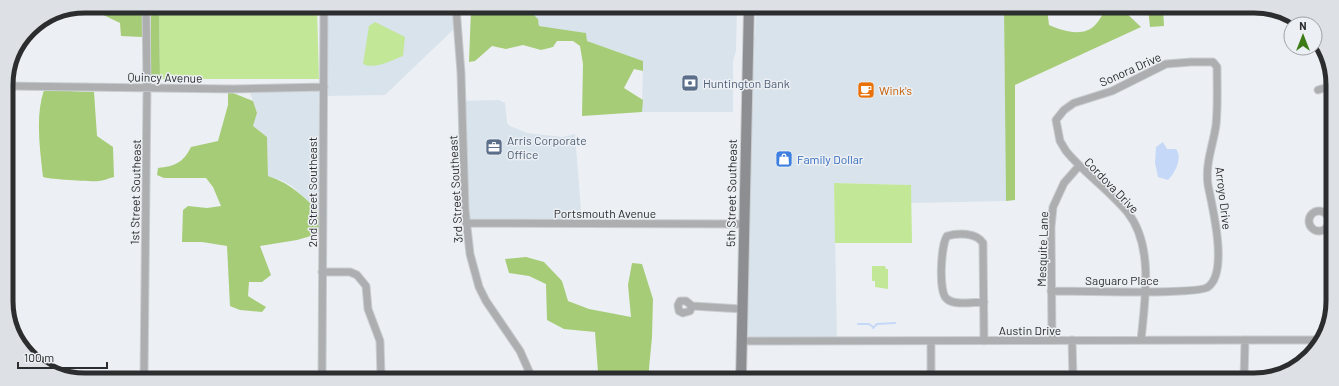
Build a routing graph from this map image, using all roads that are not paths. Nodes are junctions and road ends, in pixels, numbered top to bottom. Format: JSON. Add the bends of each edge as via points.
{"nodes":[{"id":1,"x":146,"y":13,"type":"edge"},
{"id":2,"x":324,"y":13,"type":"edge"},
{"id":3,"x":457,"y":13,"type":"edge"},
{"id":4,"x":749,"y":13,"type":"edge"},
{"id":5,"x":1218,"y":68,"type":"joint"},
{"id":6,"x":13,"y":86,"type":"edge"},
{"id":7,"x":324,"y":87,"type":"junction"},
{"id":8,"x":147,"y":88,"type":"junction"},
{"id":9,"x":1326,"y":88,"type":"edge"},
{"id":10,"x":1318,"y":90,"type":"dead end"},
{"id":11,"x":1056,"y":120,"type":"joint"},
{"id":12,"x":1079,"y":166,"type":"junction"},
{"id":13,"x":466,"y":223,"type":"junction"},
{"id":14,"x":743,"y":224,"type":"junction"},
{"id":15,"x":322,"y":272,"type":"junction"},
{"id":16,"x":1052,"y":291,"type":"junction"},
{"id":17,"x":1145,"y":291,"type":"junction"},
{"id":18,"x":1192,"y":291,"type":"joint"},
{"id":19,"x":984,"y":302,"type":"junction"},
{"id":20,"x":692,"y":306,"type":"dead end"},
{"id":21,"x":742,"y":309,"type":"junction"},
{"id":22,"x":1052,"y":340,"type":"junction"},
{"id":23,"x":1072,"y":340,"type":"junction"},
{"id":24,"x":1141,"y":340,"type":"junction"},
{"id":25,"x":1245,"y":340,"type":"junction"},
{"id":26,"x":1315,"y":340,"type":"edge"},
{"id":27,"x":931,"y":341,"type":"junction"},
{"id":28,"x":984,"y":341,"type":"junction"},
{"id":29,"x":741,"y":342,"type":"junction"},
{"id":30,"x":144,"y":373,"type":"edge"},
{"id":31,"x":322,"y":373,"type":"edge"},
{"id":32,"x":381,"y":373,"type":"edge"},
{"id":33,"x":530,"y":373,"type":"edge"},
{"id":34,"x":741,"y":373,"type":"edge"},
{"id":35,"x":931,"y":373,"type":"edge"},
{"id":36,"x":1072,"y":373,"type":"edge"},
{"id":37,"x":1244,"y":373,"type":"edge"}],
"edges":[{"from":1,"to":8,"type":"street","name":"1st Street Southeast"},
{"from":2,"to":7,"type":"street","name":"2nd Street Southeast"},
{"from":3,"to":13,"type":"street","name":"3rd Street Southeast"},
{"from":4,"to":14,"type":"main road","name":"5th Street Southeast"},
{"from":5,"to":11,"type":"street","name":"Sonora Drive","via":[[1213,62],[1166,64],[1112,91],[1074,103]]},
{"from":5,"to":18,"type":"street","name":"Arroyo Drive","via":[[1215,127],[1207,171],[1217,227],[1217,271],[1215,280],[1207,288]]},
{"from":6,"to":8,"type":"street","name":"Quincy Avenue"},
{"from":7,"to":8,"type":"street","name":"Quincy Avenue"},
{"from":7,"to":15,"type":"street","name":"2nd Street Southeast"},
{"from":8,"to":30,"type":"street","name":"1st Street Southeast"},
{"from":9,"to":10,"type":"street"},
{"from":11,"to":12,"type":"street","name":"Cordova Drive","via":[[1063,146]]},
{"from":12,"to":16,"type":"street","name":"Mesquite Lane","via":[[1064,183],[1053,207]]},
{"from":12,"to":17,"type":"street","name":"Cordova Drive","via":[[1127,213],[1137,229],[1144,259]]},
{"from":13,"to":14,"type":"street","name":"Portsmouth Avenue"},
{"from":13,"to":33,"type":"street","name":"3rd Street Southeast","via":[[470,254],[479,287],[490,308],[520,351]]},
{"from":14,"to":21,"type":"main road","name":"5th Street Southeast"},
{"from":15,"to":31,"type":"street","name":"2nd Street Southeast"},
{"from":15,"to":32,"type":"street","via":[[350,272],[357,275],[366,286],[368,309],[380,341]]},
{"from":16,"to":17,"type":"street","name":"Saguaro Place"},
{"from":16,"to":22,"type":"street","name":"Mesquite Lane"},
{"from":17,"to":18,"type":"street","name":"Saguaro Place"},
{"from":17,"to":24,"type":"street","name":"Cordova Drive"},
{"from":19,"to":19,"type":"street","via":[[983,243],[974,235],[947,236],[943,241],[941,256],[943,294],[947,300],[955,302]]},
{"from":19,"to":28,"type":"street"},
{"from":20,"to":21,"type":"street"},
{"from":21,"to":29,"type":"main road","name":"5th Street Southeast"},
{"from":22,"to":23,"type":"street","name":"Austin Drive"},
{"from":22,"to":28,"type":"street","name":"Austin Drive"},
{"from":23,"to":24,"type":"street","name":"Austin Drive"},
{"from":23,"to":36,"type":"street"},
{"from":24,"to":25,"type":"street","name":"Austin Drive"},
{"from":25,"to":26,"type":"street","name":"Austin Drive"},
{"from":25,"to":37,"type":"street"},
{"from":27,"to":28,"type":"street","name":"Austin Drive"},
{"from":27,"to":29,"type":"street","name":"Austin Drive"},
{"from":27,"to":35,"type":"street"},
{"from":29,"to":34,"type":"main road","name":"5th Street Southeast"}]}
